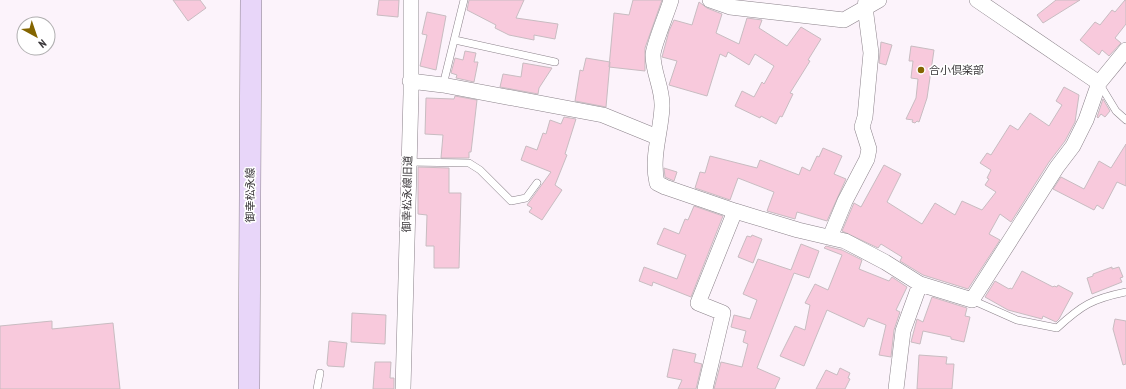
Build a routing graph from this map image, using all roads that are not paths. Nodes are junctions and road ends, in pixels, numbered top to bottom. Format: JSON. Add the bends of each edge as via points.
{"nodes":[{"id":1,"x":251,"y":0,"type":"edge"},
{"id":2,"x":411,"y":0,"type":"edge"},
{"id":3,"x":464,"y":0,"type":"edge"},
{"id":4,"x":672,"y":0,"type":"edge"},
{"id":5,"x":710,"y":0,"type":"edge"},
{"id":6,"x":879,"y":0,"type":"edge"},
{"id":7,"x":977,"y":0,"type":"edge"},
{"id":8,"x":865,"y":3,"type":"edge"},
{"id":9,"x":455,"y":40,"type":"junction"},
{"id":10,"x":1126,"y":50,"type":"edge"},
{"id":11,"x":555,"y":62,"type":"dead end"},
{"id":12,"x":410,"y":81,"type":"junction"},
{"id":13,"x":1099,"y":83,"type":"junction"},
{"id":14,"x":443,"y":85,"type":"junction"},
{"id":15,"x":1126,"y":120,"type":"edge"},
{"id":16,"x":657,"y":137,"type":"junction"},
{"id":17,"x":408,"y":162,"type":"junction"},
{"id":18,"x":537,"y":183,"type":"dead end"},
{"id":19,"x":735,"y":211,"type":"junction"},
{"id":20,"x":830,"y":237,"type":"junction"},
{"id":21,"x":920,"y":284,"type":"junction"},
{"id":22,"x":1126,"y":292,"type":"edge"},
{"id":23,"x":972,"y":300,"type":"junction"},
{"id":24,"x":320,"y":373,"type":"dead end"},
{"id":25,"x":249,"y":389,"type":"edge"},
{"id":26,"x":317,"y":389,"type":"edge"},
{"id":27,"x":402,"y":389,"type":"edge"},
{"id":28,"x":705,"y":389,"type":"edge"},
{"id":29,"x":896,"y":389,"type":"edge"}],
"edges":[{"from":1,"to":25,"type":"main road","name":"御幸松永線"},
{"from":2,"to":12,"type":"street","name":"御幸松永線旧道"},
{"from":3,"to":9,"type":"lane"},
{"from":4,"to":16,"type":"street","via":[[653,55],[662,107]]},
{"from":5,"to":8,"type":"street","via":[[730,7],[844,20]]},
{"from":6,"to":8,"type":"street"},
{"from":7,"to":13,"type":"street"},
{"from":8,"to":20,"type":"street","via":[[871,53],[862,127],[868,149],[867,159]]},
{"from":9,"to":11,"type":"lane"},
{"from":9,"to":14,"type":"lane"},
{"from":10,"to":13,"type":"street"},
{"from":12,"to":14,"type":"street"},
{"from":12,"to":17,"type":"street","name":"御幸松永線旧道"},
{"from":13,"to":15,"type":"lane","via":[[1116,111]]},
{"from":13,"to":23,"type":"street","via":[[1086,120],[1073,146]]},
{"from":14,"to":16,"type":"street","via":[[603,115]]},
{"from":16,"to":19,"type":"street","via":[[657,183]]},
{"from":17,"to":18,"type":"lane","via":[[469,162],[511,201],[526,198]]},
{"from":17,"to":27,"type":"street","name":"御幸松永線旧道"},
{"from":19,"to":20,"type":"street"},
{"from":19,"to":28,"type":"street","via":[[698,303],[723,313]]},
{"from":20,"to":21,"type":"street","via":[[878,258]]},
{"from":21,"to":23,"type":"street"},
{"from":21,"to":29,"type":"street","via":[[903,331]]},
{"from":22,"to":23,"type":"lane","via":[[1101,297],[1077,310],[1057,328],[1017,320]]},
{"from":24,"to":26,"type":"lane"}]}
